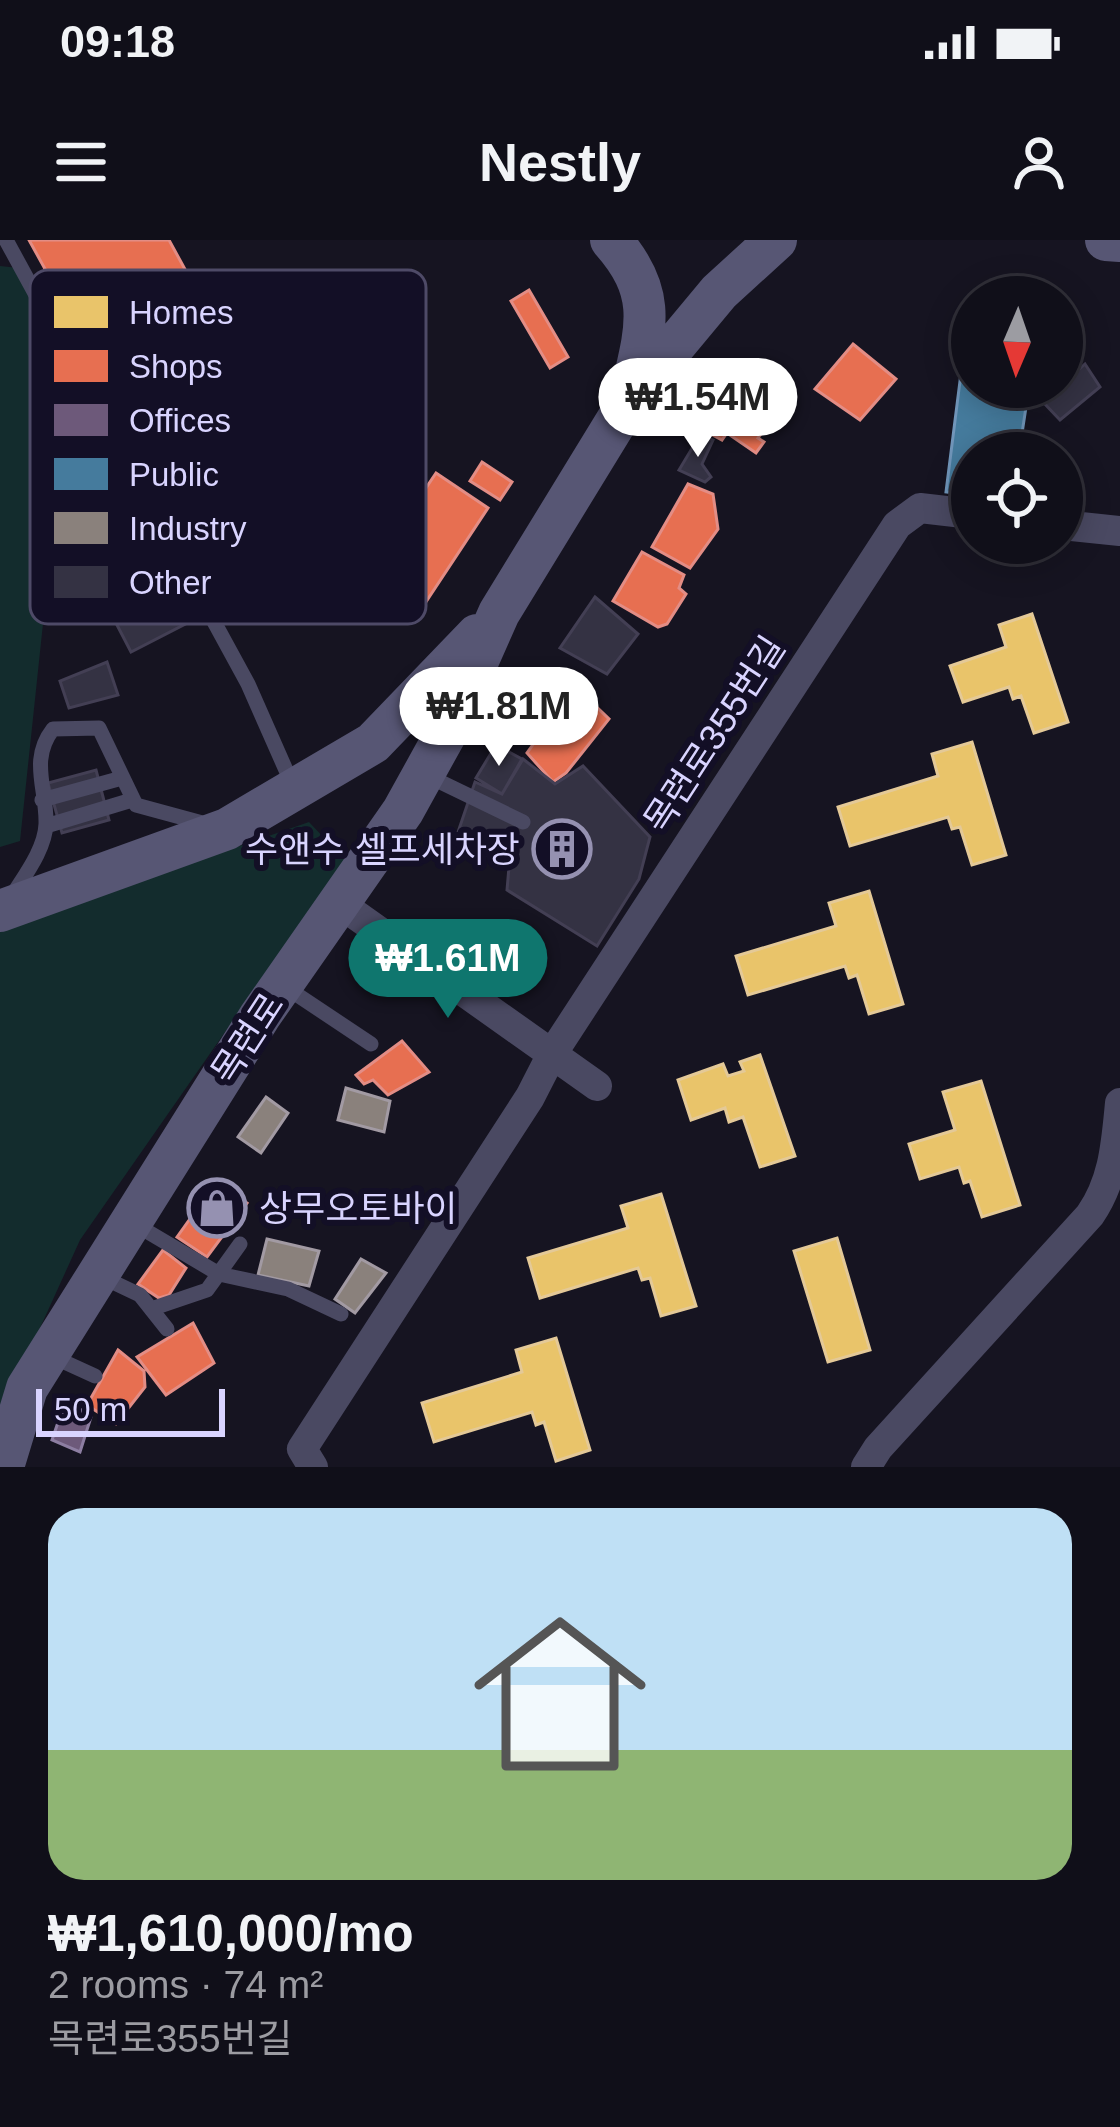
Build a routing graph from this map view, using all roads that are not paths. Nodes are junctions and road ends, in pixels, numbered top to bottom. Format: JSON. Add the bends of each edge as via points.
{"nodes":[{"id":1,"x":6,"y":240,"type":"edge"},
{"id":2,"x":611,"y":240,"type":"edge"},
{"id":3,"x":776,"y":240,"type":"edge"},
{"id":4,"x":1106,"y":240,"type":"edge"},
{"id":5,"x":1120,"y":242,"type":"edge"},
{"id":6,"x":30,"y":284,"type":"edge"},
{"id":7,"x":630,"y":400,"type":"junction"},
{"id":8,"x":951,"y":512,"type":"edge"},
{"id":9,"x":1083,"y":527,"type":"edge"},
{"id":10,"x":1120,"y":531,"type":"edge"},
{"id":11,"x":499,"y":613,"type":"junction"},
{"id":12,"x":215,"y":624,"type":"edge"},
{"id":13,"x":424,"y":774,"type":"junction"},
{"id":14,"x":122,"y":778,"type":"junction"},
{"id":15,"x":294,"y":789,"type":"junction"},
{"id":16,"x":42,"y":800,"type":"junction"},
{"id":17,"x":132,"y":800,"type":"junction"},
{"id":18,"x":524,"y":822,"type":"dead end"},
{"id":19,"x":46,"y":826,"type":"junction"},
{"id":20,"x":226,"y":829,"type":"junction"},
{"id":21,"x":339,"y":903,"type":"junction"},
{"id":22,"x":2,"y":910,"type":"edge"},
{"id":23,"x":281,"y":985,"type":"junction"},
{"id":24,"x":371,"y":1044,"type":"dead end"},
{"id":25,"x":552,"y":1054,"type":"junction"},
{"id":26,"x":597,"y":1085,"type":"dead end"},
{"id":27,"x":1120,"y":1103,"type":"edge"},
{"id":28,"x":131,"y":1222,"type":"junction"},
{"id":29,"x":240,"y":1244,"type":"dead end"},
{"id":30,"x":98,"y":1274,"type":"junction"},
{"id":31,"x":219,"y":1274,"type":"junction"},
{"id":32,"x":151,"y":1309,"type":"junction"},
{"id":33,"x":341,"y":1314,"type":"dead end"},
{"id":34,"x":166,"y":1329,"type":"dead end"},
{"id":35,"x":47,"y":1355,"type":"junction"},
{"id":36,"x":95,"y":1376,"type":"dead end"},
{"id":37,"x":3,"y":1467,"type":"edge"},
{"id":38,"x":313,"y":1467,"type":"edge"},
{"id":39,"x":866,"y":1467,"type":"edge"}],
"edges":[{"from":1,"to":6,"type":"lane"},
{"from":2,"to":7,"type":"main road","via":[[640,275],[645,333]]},
{"from":3,"to":7,"type":"main road","name":"목련로","via":[[719,292]]},
{"from":4,"to":5,"type":"main road"},
{"from":7,"to":11,"type":"main road","name":"목련로"},
{"from":8,"to":25,"type":"street","name":"목련로355번길","via":[[920,508],[897,525]]},
{"from":9,"to":10,"type":"street"},
{"from":11,"to":13,"type":"main road","name":"목련로"},
{"from":11,"to":15,"type":"main road","name":"목련로","via":[[373,743]]},
{"from":12,"to":15,"type":"lane"},
{"from":13,"to":18,"type":"lane"},
{"from":13,"to":21,"type":"main road","name":"목련로"},
{"from":14,"to":16,"type":"lane"},
{"from":14,"to":16,"type":"lane","via":[[98,728],[53,729],[42,742]]},
{"from":14,"to":17,"type":"lane"},
{"from":15,"to":20,"type":"main road","name":"목련로"},
{"from":16,"to":19,"type":"lane"},
{"from":17,"to":19,"type":"lane"},
{"from":17,"to":20,"type":"lane"},
{"from":19,"to":22,"type":"lane"},
{"from":20,"to":22,"type":"main road","name":"목련로"},
{"from":21,"to":23,"type":"main road","name":"목련로"},
{"from":21,"to":25,"type":"street"},
{"from":23,"to":24,"type":"lane"},
{"from":23,"to":28,"type":"main road","name":"목련로"},
{"from":25,"to":26,"type":"street"},
{"from":25,"to":38,"type":"street","name":"목련로355번길","via":[[302,1449]]},
{"from":27,"to":39,"type":"street","via":[[1112,1168],[1090,1215]]},
{"from":28,"to":30,"type":"main road","name":"목련로"},
{"from":28,"to":31,"type":"lane"},
{"from":29,"to":31,"type":"lane"},
{"from":30,"to":32,"type":"lane"},
{"from":30,"to":35,"type":"main road","name":"목련로"},
{"from":31,"to":32,"type":"lane","via":[[207,1290]]},
{"from":31,"to":33,"type":"lane","via":[[288,1288]]},
{"from":32,"to":34,"type":"lane"},
{"from":35,"to":36,"type":"lane"},
{"from":35,"to":37,"type":"main road","name":"목련로","via":[[27,1388]]}]}
